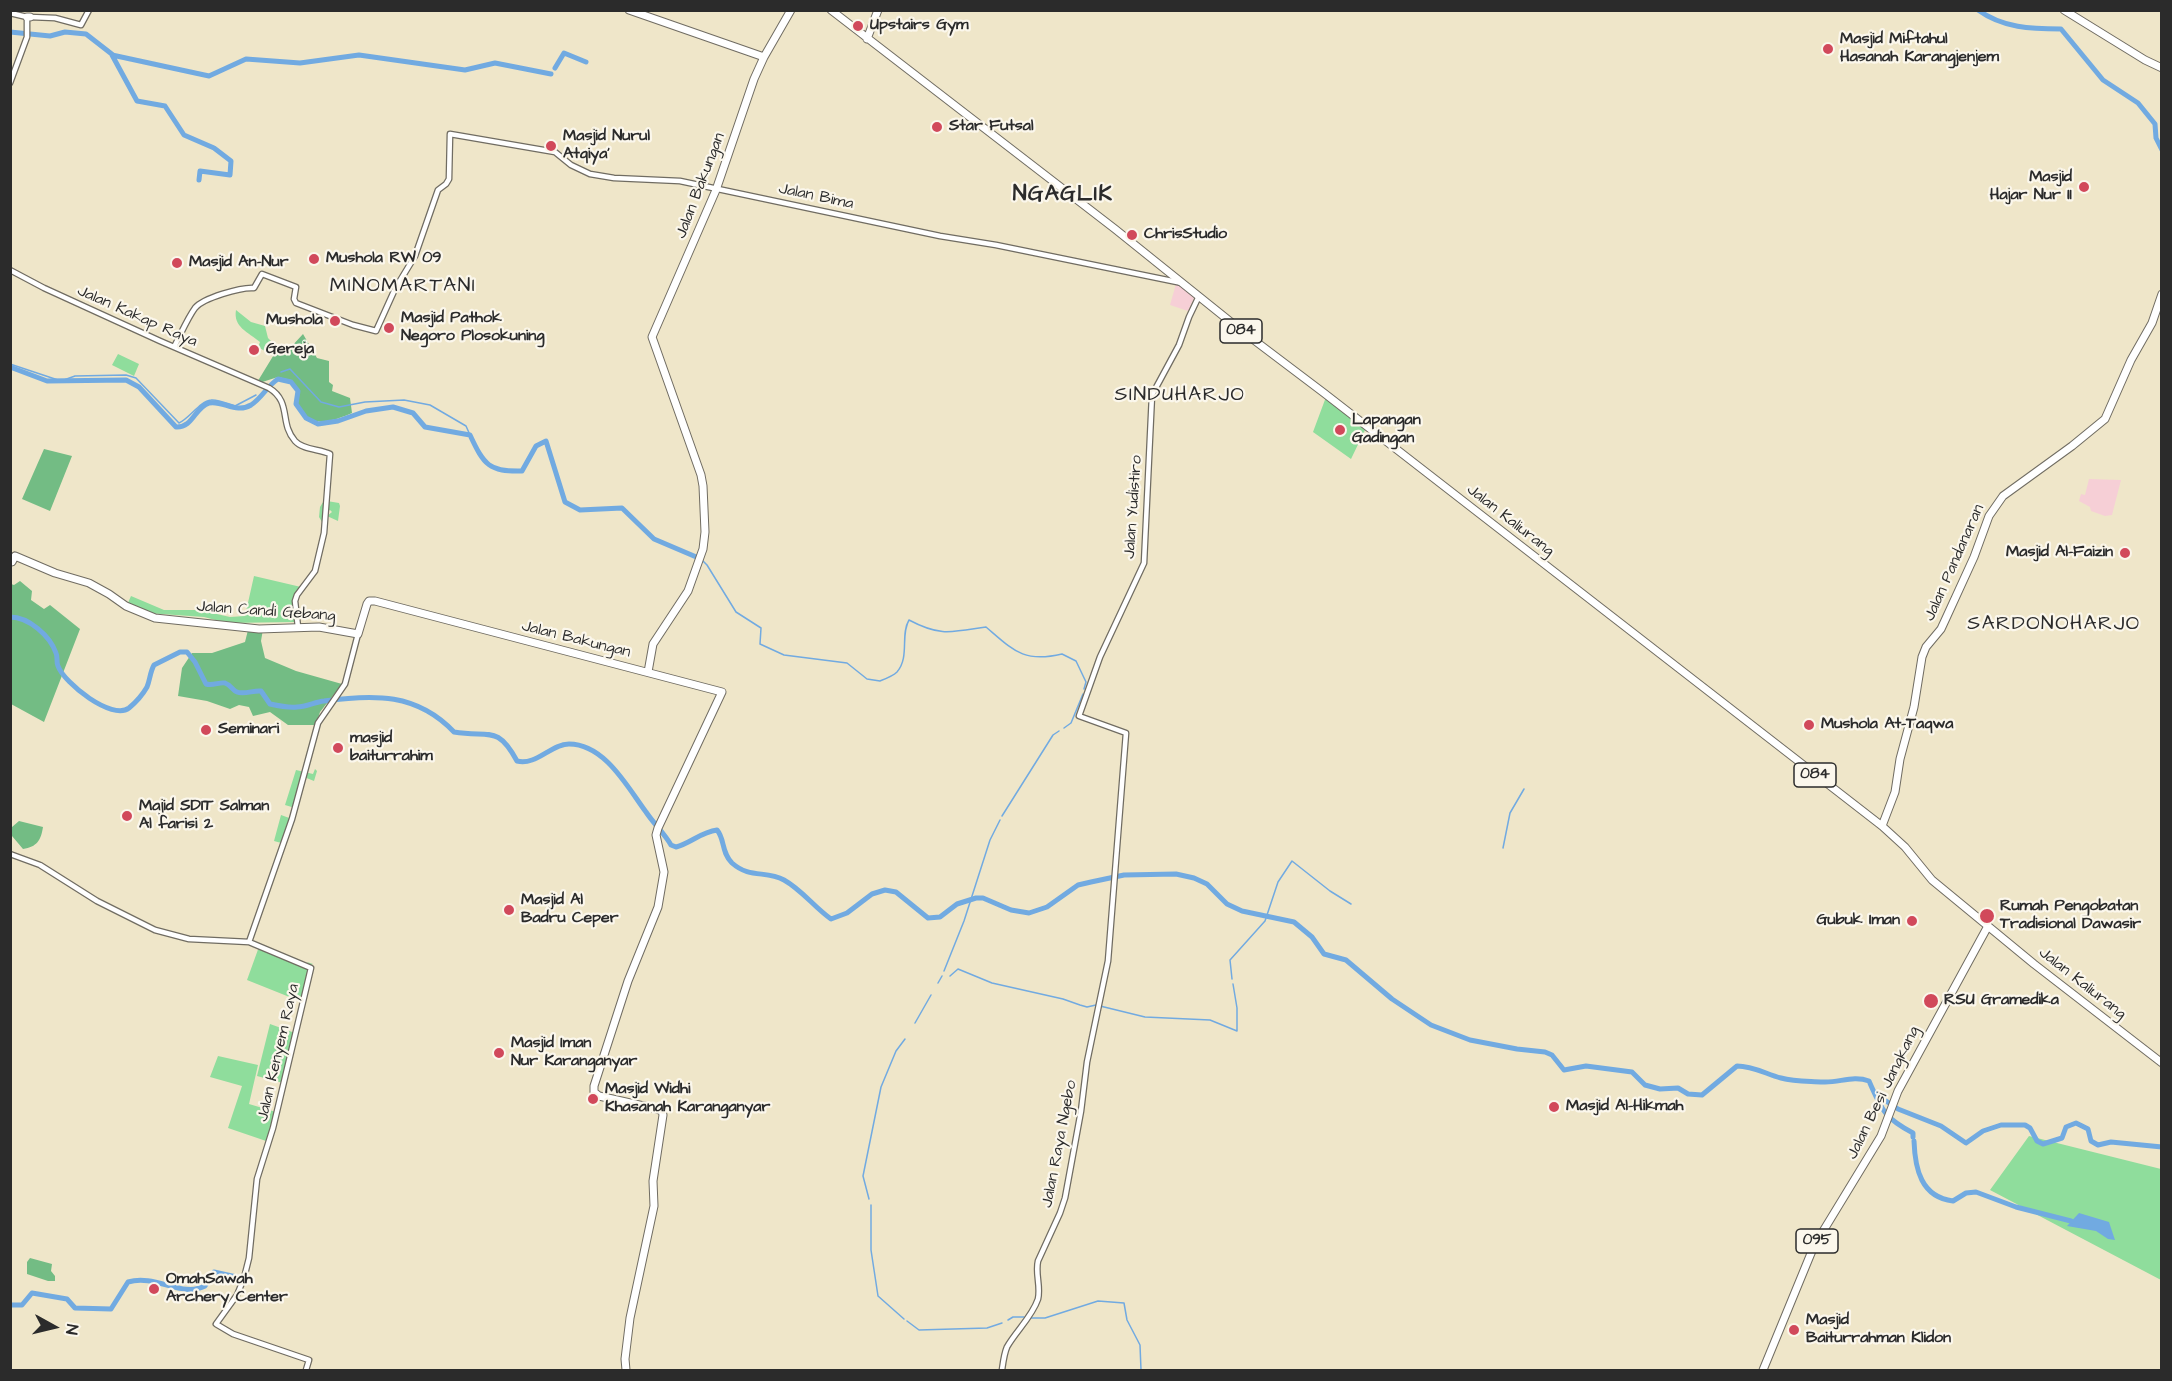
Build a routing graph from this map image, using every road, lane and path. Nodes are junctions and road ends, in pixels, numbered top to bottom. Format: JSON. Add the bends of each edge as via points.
{"nodes":[{"id":1,"x":89,"y":10,"type":"edge"},
{"id":2,"x":628,"y":10,"type":"edge"},
{"id":3,"x":791,"y":10,"type":"edge"},
{"id":4,"x":831,"y":10,"type":"edge"},
{"id":5,"x":878,"y":10,"type":"edge"},
{"id":6,"x":2064,"y":10,"type":"edge"},
{"id":7,"x":10,"y":13,"type":"edge"},
{"id":8,"x":28,"y":17,"type":"junction"},
{"id":9,"x":867,"y":39,"type":"junction"},
{"id":10,"x":764,"y":57,"type":"junction"},
{"id":11,"x":2162,"y":68,"type":"edge"},
{"id":12,"x":10,"y":83,"type":"edge"},
{"id":13,"x":716,"y":190,"type":"junction"},
{"id":14,"x":10,"y":270,"type":"edge"},
{"id":15,"x":1173,"y":279,"type":"junction"},
{"id":16,"x":2162,"y":294,"type":"edge"},
{"id":17,"x":1198,"y":296,"type":"junction"},
{"id":18,"x":174,"y":347,"type":"junction"},
{"id":19,"x":10,"y":562,"type":"edge"},
{"id":20,"x":297,"y":627,"type":"junction"},
{"id":21,"x":358,"y":634,"type":"junction"},
{"id":22,"x":648,"y":672,"type":"junction"},
{"id":23,"x":1126,"y":733,"type":"joint"},
{"id":24,"x":1882,"y":826,"type":"junction"},
{"id":25,"x":10,"y":854,"type":"edge"},
{"id":26,"x":1988,"y":926,"type":"junction"},
{"id":27,"x":249,"y":942,"type":"junction"},
{"id":28,"x":2162,"y":1063,"type":"edge"},
{"id":29,"x":306,"y":1371,"type":"edge"},
{"id":30,"x":626,"y":1371,"type":"edge"},
{"id":31,"x":1002,"y":1371,"type":"edge"},
{"id":32,"x":1763,"y":1371,"type":"edge"}],
"edges":[{"from":1,"to":8,"type":"street","via":[[81,25],[55,18]]},
{"from":2,"to":10,"type":"main road"},
{"from":3,"to":10,"type":"main road","name":"Jalan Bakungan"},
{"from":4,"to":9,"type":"main road","name":"Jalan Kaliurang","number":"084"},
{"from":5,"to":9,"type":"main road"},
{"from":6,"to":11,"type":"main road"},
{"from":7,"to":8,"type":"street"},
{"from":8,"to":12,"type":"street","via":[[27,34]]},
{"from":9,"to":15,"type":"main road","name":"Jalan Kaliurang","number":"084"},
{"from":10,"to":13,"type":"main road","name":"Jalan Bakungan"},
{"from":13,"to":15,"type":"street","name":"Jalan Bima"},
{"from":13,"to":18,"type":"street","name":"Jalan Bima","via":[[670,180],[590,174],[555,152],[450,134],[449,179],[438,190],[415,256],[376,331],[296,303],[296,287],[261,274],[254,288],[244,287],[196,307]]},
{"from":13,"to":22,"type":"main road","name":"Jalan Bakungan","via":[[652,337],[704,486],[705,540],[688,591],[653,644]]},
{"from":14,"to":18,"type":"street","name":"Jalan Kakap Raya"},
{"from":15,"to":17,"type":"main road","name":"Jalan Kaliurang","number":"084"},
{"from":16,"to":24,"type":"main road","name":"Jalan Pandanaran","via":[[2105,419],[2003,496],[1989,516],[1941,629],[1922,657],[1895,792]]},
{"from":17,"to":23,"type":"street","name":"Jalan Yudistiro","via":[[1179,345],[1152,395],[1144,563],[1100,657],[1079,717]]},
{"from":17,"to":24,"type":"main road","name":"Jalan Kaliurang","number":"084"},
{"from":18,"to":20,"type":"street","name":"Jalan Kakap Raya","via":[[269,388],[283,402],[285,418],[296,442],[330,457],[324,533],[315,571],[295,601]]},
{"from":19,"to":20,"type":"main road","name":"Jalan Candi Gebang","via":[[15,556],[89,583],[155,618],[250,628]]},
{"from":20,"to":21,"type":"main road","name":"Jalan Candi Gebang"},
{"from":21,"to":22,"type":"main road","name":"Jalan Bakungan","via":[[367,604],[375,601]]},
{"from":21,"to":27,"type":"street","name":"Jalan Bakungan","via":[[345,684],[318,723],[292,819]]},
{"from":22,"to":30,"type":"main road","via":[[722,692],[656,835],[664,872],[658,907],[624,992],[594,1086],[599,1096],[657,1109],[663,1115],[654,1174],[654,1206],[630,1318]]},
{"from":23,"to":31,"type":"street","name":"Jalan Raya Ngebo","via":[[1110,945],[1065,1198],[1038,1261],[1037,1300],[1008,1346]]},
{"from":24,"to":26,"type":"main road","name":"Jalan Kaliurang","number":"084","via":[[1932,880]]},
{"from":25,"to":27,"type":"street","via":[[43,866],[97,901],[154,930],[189,939]]},
{"from":26,"to":28,"type":"main road","name":"Jalan Kaliurang","number":"084"},
{"from":26,"to":32,"type":"main road","name":"Jalan Besi Jangkang","number":"095","via":[[1898,1091],[1881,1136],[1814,1246]]},
{"from":27,"to":29,"type":"street","name":"Jalan Kenyem Raya","via":[[311,968],[257,1179],[248,1260],[237,1295],[216,1324],[233,1334],[309,1360]]}]}
